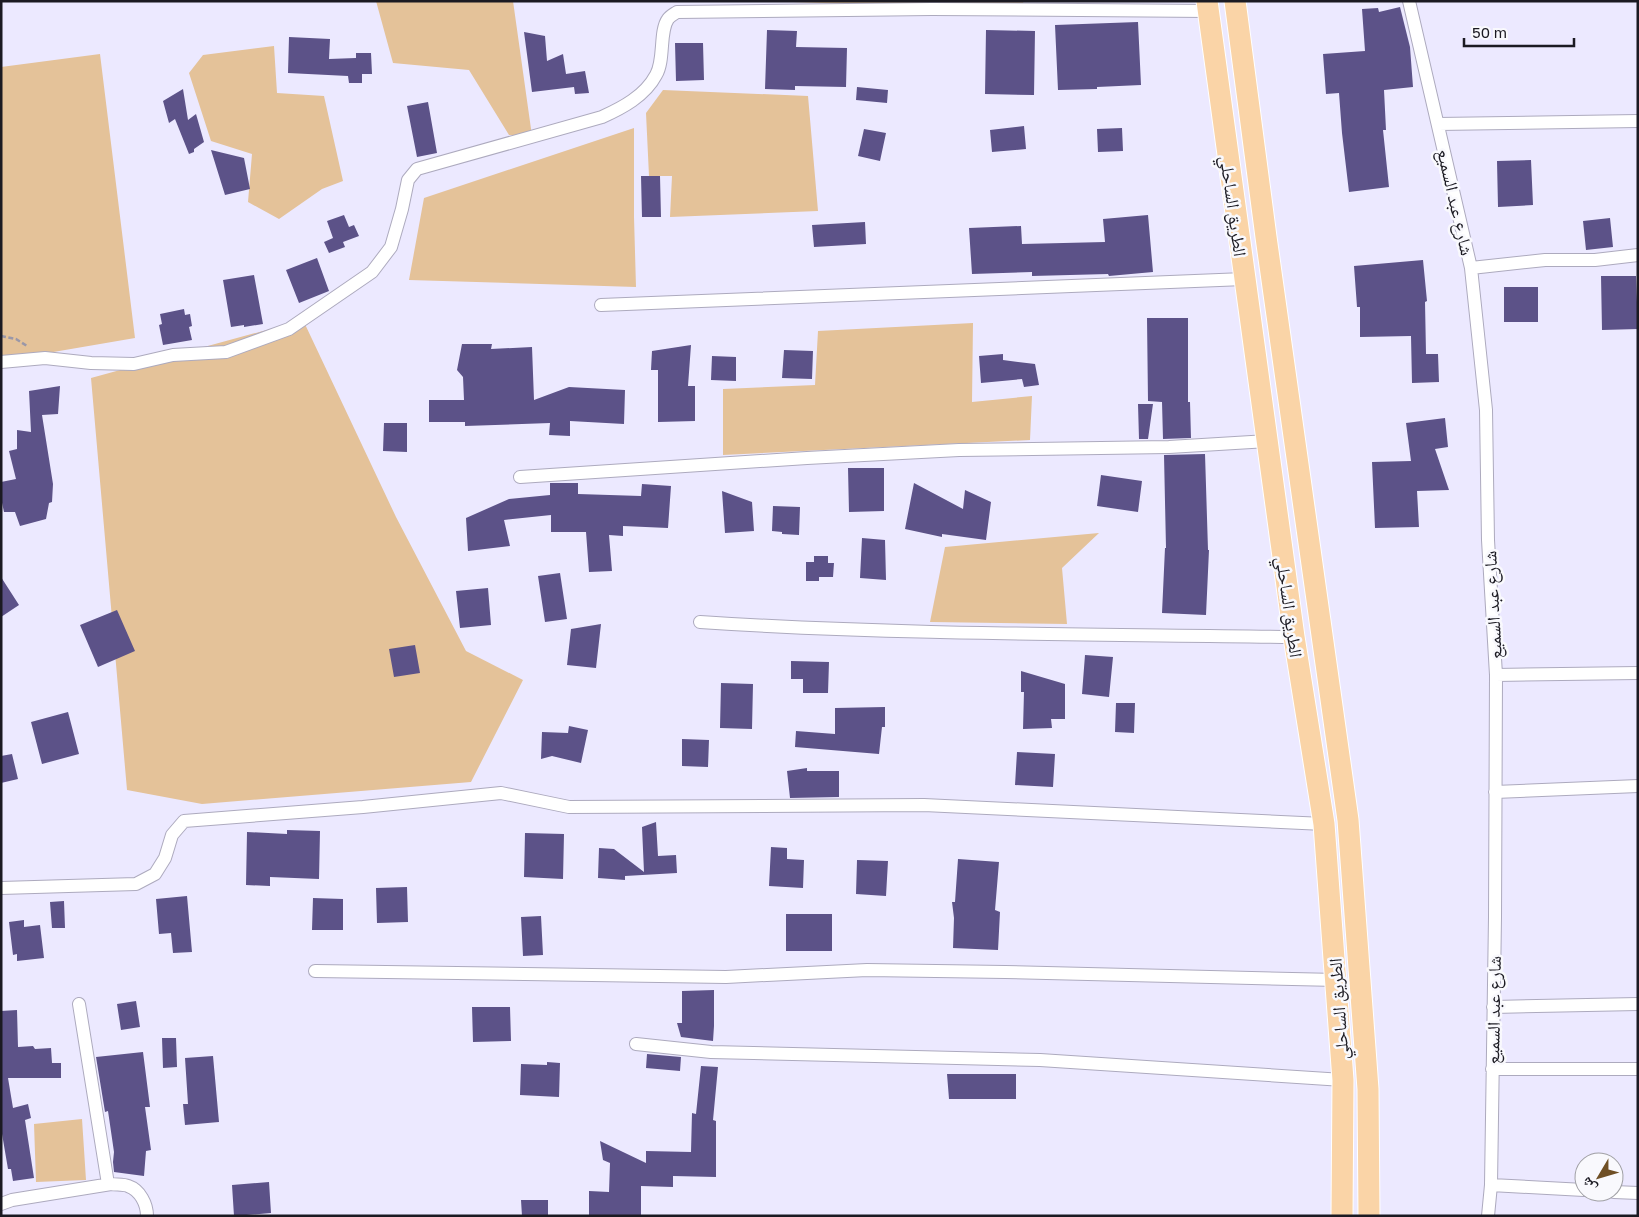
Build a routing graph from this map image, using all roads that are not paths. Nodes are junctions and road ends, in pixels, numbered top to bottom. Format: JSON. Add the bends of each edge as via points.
{"nodes":[{"id":1,"x":1235,"y":1,"type":"edge"},
{"id":2,"x":1409,"y":1,"type":"edge"},
{"id":3,"x":1208,"y":6,"type":"edge"},
{"id":4,"x":1638,"y":121,"type":"edge"},
{"id":5,"x":1438,"y":124,"type":"junction"},
{"id":6,"x":1638,"y":256,"type":"edge"},
{"id":7,"x":1470,"y":268,"type":"junction"},
{"id":8,"x":1244,"y":280,"type":"junction"},
{"id":9,"x":601,"y":304,"type":"dead end"},
{"id":10,"x":1,"y":362,"type":"edge"},
{"id":11,"x":1268,"y":440,"type":"junction"},
{"id":12,"x":520,"y":477,"type":"dead end"},
{"id":13,"x":700,"y":622,"type":"dead end"},
{"id":14,"x":1294,"y":637,"type":"junction"},
{"id":15,"x":1638,"y":673,"type":"edge"},
{"id":16,"x":1496,"y":674,"type":"junction"},
{"id":17,"x":1638,"y":786,"type":"edge"},
{"id":18,"x":1495,"y":792,"type":"junction"},
{"id":19,"x":1324,"y":824,"type":"junction"},
{"id":20,"x":1,"y":888,"type":"edge"},
{"id":21,"x":315,"y":970,"type":"dead end"},
{"id":22,"x":1337,"y":980,"type":"junction"},
{"id":23,"x":80,"y":1004,"type":"dead end"},
{"id":24,"x":1638,"y":1004,"type":"edge"},
{"id":25,"x":1493,"y":1007,"type":"junction"},
{"id":26,"x":636,"y":1044,"type":"dead end"},
{"id":27,"x":1638,"y":1069,"type":"edge"},
{"id":28,"x":1492,"y":1070,"type":"junction"},
{"id":29,"x":1343,"y":1080,"type":"junction"},
{"id":30,"x":108,"y":1184,"type":"junction"},
{"id":31,"x":1491,"y":1185,"type":"junction"},
{"id":32,"x":1574,"y":1189,"type":"edge"},
{"id":33,"x":1624,"y":1192,"type":"edge"},
{"id":34,"x":1638,"y":1193,"type":"edge"},
{"id":35,"x":1,"y":1204,"type":"edge"},
{"id":36,"x":148,"y":1216,"type":"edge"},
{"id":37,"x":1342,"y":1216,"type":"edge"},
{"id":38,"x":1368,"y":1216,"type":"edge"},
{"id":39,"x":1488,"y":1216,"type":"edge"}],
"edges":[{"from":1,"to":38,"type":"highway","name":"الطريق الساحلي","via":[[1348,820],[1368,1090]]},
{"from":2,"to":5,"type":"street","name":"شارع عبد السميع"},
{"from":3,"to":8,"type":"highway","name":"الطريق الساحلي"},
{"from":3,"to":10,"type":"street","via":[[677,12],[668,18],[664,26],[657,75],[636,98],[618,110],[417,169],[408,180],[391,247],[372,272],[289,329],[226,352],[173,355],[134,364],[45,358]]},
{"from":4,"to":5,"type":"street"},
{"from":5,"to":7,"type":"street","name":"شارع عبد السميع"},
{"from":6,"to":7,"type":"street","via":[[1545,260]]},
{"from":7,"to":16,"type":"street","name":"شارع عبد السميع","via":[[1486,410],[1488,540]]},
{"from":8,"to":9,"type":"street"},
{"from":8,"to":11,"type":"highway","name":"الطريق الساحلي"},
{"from":11,"to":12,"type":"street","via":[[1168,447],[959,450]]},
{"from":11,"to":14,"type":"highway","name":"الطريق الساحلي"},
{"from":13,"to":14,"type":"street","via":[[914,632]]},
{"from":14,"to":19,"type":"highway","name":"الطريق الساحلي"},
{"from":15,"to":16,"type":"street"},
{"from":16,"to":18,"type":"street","name":"شارع عبد السميع"},
{"from":17,"to":18,"type":"street"},
{"from":18,"to":25,"type":"street","name":"شارع عبد السميع"},
{"from":19,"to":20,"type":"street","via":[[924,805],[569,807],[501,793],[184,821],[172,836],[165,858],[155,874],[136,884]]},
{"from":19,"to":22,"type":"highway","name":"الطريق الساحلي"},
{"from":21,"to":22,"type":"street","via":[[726,977],[875,970]]},
{"from":22,"to":29,"type":"highway","name":"الطريق الساحلي"},
{"from":23,"to":30,"type":"street"},
{"from":24,"to":25,"type":"street"},
{"from":25,"to":28,"type":"street","name":"شارع عبد السميع"},
{"from":26,"to":29,"type":"street","via":[[711,1052],[1040,1060]]},
{"from":27,"to":28,"type":"street"},
{"from":28,"to":31,"type":"street","name":"شارع عبد السميع"},
{"from":29,"to":37,"type":"highway","name":"الطريق الساحلي"},
{"from":30,"to":35,"type":"street"},
{"from":30,"to":36,"type":"street","via":[[128,1186],[139,1193]]},
{"from":31,"to":32,"type":"street"},
{"from":31,"to":39,"type":"street","name":"شارع عبد السميع"},
{"from":33,"to":34,"type":"street"}]}
